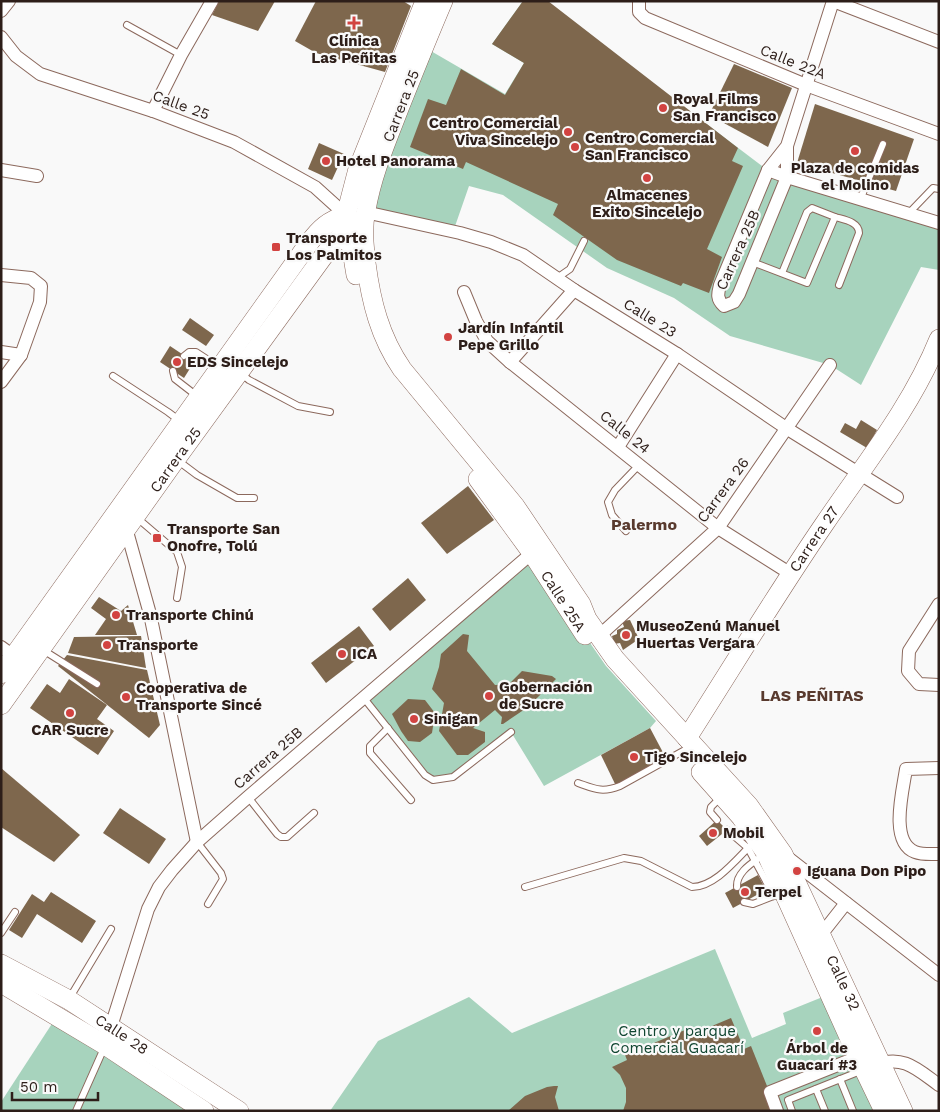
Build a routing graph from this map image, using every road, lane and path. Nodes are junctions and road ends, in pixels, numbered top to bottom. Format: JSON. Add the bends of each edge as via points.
{"nodes":[{"id":1,"x":9,"y":1,"type":"edge"},
{"id":2,"x":212,"y":1,"type":"edge"},
{"id":3,"x":443,"y":1,"type":"edge"},
{"id":4,"x":833,"y":1,"type":"edge"},
{"id":5,"x":424,"y":2,"type":"edge"},
{"id":6,"x":639,"y":7,"type":"edge"},
{"id":7,"x":1,"y":11,"type":"edge"},
{"id":8,"x":127,"y":25,"type":"dead end"},
{"id":9,"x":1,"y":37,"type":"edge"},
{"id":10,"x":939,"y":42,"type":"edge"},
{"id":11,"x":181,"y":55,"type":"junction"},
{"id":12,"x":806,"y":85,"type":"junction"},
{"id":13,"x":152,"y":111,"type":"junction"},
{"id":14,"x":939,"y":134,"type":"edge"},
{"id":15,"x":883,"y":144,"type":"dead end"},
{"id":16,"x":787,"y":146,"type":"junction"},
{"id":17,"x":1,"y":170,"type":"edge"},
{"id":18,"x":768,"y":170,"type":"junction"},
{"id":19,"x":37,"y":176,"type":"dead end"},
{"id":20,"x":787,"y":177,"type":"junction"},
{"id":21,"x":939,"y":189,"type":"edge"},
{"id":22,"x":860,"y":200,"type":"junction"},
{"id":23,"x":908,"y":214,"type":"junction"},
{"id":24,"x":836,"y":217,"type":"junction"},
{"id":25,"x":353,"y":220,"type":"junction"},
{"id":26,"x":939,"y":223,"type":"edge"},
{"id":27,"x":584,"y":241,"type":"dead end"},
{"id":28,"x":752,"y":262,"type":"junction"},
{"id":29,"x":782,"y":273,"type":"junction"},
{"id":30,"x":1,"y":274,"type":"edge"},
{"id":31,"x":557,"y":278,"type":"junction"},
{"id":32,"x":839,"y":285,"type":"dead end"},
{"id":33,"x":574,"y":290,"type":"junction"},
{"id":34,"x":464,"y":292,"type":"dead end"},
{"id":35,"x":939,"y":339,"type":"edge"},
{"id":36,"x":1,"y":352,"type":"edge"},
{"id":37,"x":677,"y":354,"type":"junction"},
{"id":38,"x":21,"y":355,"type":"junction"},
{"id":39,"x":184,"y":356,"type":"dead end"},
{"id":40,"x":510,"y":362,"type":"junction"},
{"id":41,"x":830,"y":365,"type":"dead end"},
{"id":42,"x":220,"y":368,"type":"junction"},
{"id":43,"x":173,"y":371,"type":"dead end"},
{"id":44,"x":239,"y":372,"type":"junction"},
{"id":45,"x":113,"y":376,"type":"dead end"},
{"id":46,"x":1,"y":382,"type":"edge"},
{"id":47,"x":198,"y":398,"type":"junction"},
{"id":48,"x":330,"y":412,"type":"dead end"},
{"id":49,"x":181,"y":422,"type":"junction"},
{"id":50,"x":786,"y":428,"type":"junction"},
{"id":51,"x":618,"y":447,"type":"junction"},
{"id":52,"x":176,"y":459,"type":"junction"},
{"id":53,"x":640,"y":464,"type":"junction"},
{"id":54,"x":858,"y":474,"type":"junction"},
{"id":55,"x":896,"y":497,"type":"dead end"},
{"id":56,"x":254,"y":498,"type":"dead end"},
{"id":57,"x":131,"y":522,"type":"junction"},
{"id":58,"x":718,"y":528,"type":"junction"},
{"id":59,"x":626,"y":531,"type":"dead end"},
{"id":60,"x":532,"y":553,"type":"junction"},
{"id":61,"x":791,"y":574,"type":"junction"},
{"id":62,"x":177,"y":598,"type":"dead end"},
{"id":63,"x":939,"y":604,"type":"edge"},
{"id":64,"x":587,"y":619,"type":"junction"},
{"id":65,"x":599,"y":636,"type":"junction"},
{"id":66,"x":42,"y":649,"type":"junction"},
{"id":67,"x":15,"y":656,"type":"edge"},
{"id":68,"x":1,"y":674,"type":"edge"},
{"id":69,"x":97,"y":684,"type":"dead end"},
{"id":70,"x":939,"y":686,"type":"edge"},
{"id":71,"x":363,"y":697,"type":"junction"},
{"id":72,"x":1,"y":705,"type":"edge"},
{"id":73,"x":388,"y":728,"type":"junction"},
{"id":74,"x":511,"y":732,"type":"dead end"},
{"id":75,"x":685,"y":744,"type":"junction"},
{"id":76,"x":939,"y":768,"type":"edge"},
{"id":77,"x":578,"y":783,"type":"dead end"},
{"id":78,"x":722,"y":796,"type":"junction"},
{"id":79,"x":248,"y":797,"type":"junction"},
{"id":80,"x":411,"y":800,"type":"dead end"},
{"id":81,"x":314,"y":813,"type":"dead end"},
{"id":82,"x":717,"y":820,"type":"dead end"},
{"id":83,"x":727,"y":830,"type":"dead end"},
{"id":84,"x":197,"y":842,"type":"junction"},
{"id":85,"x":762,"y":851,"type":"junction"},
{"id":86,"x":939,"y":854,"type":"edge"},
{"id":87,"x":737,"y":887,"type":"dead end"},
{"id":88,"x":525,"y":888,"type":"dead end"},
{"id":89,"x":779,"y":894,"type":"junction"},
{"id":90,"x":744,"y":902,"type":"dead end"},
{"id":91,"x":846,"y":903,"type":"junction"},
{"id":92,"x":208,"y":904,"type":"dead end"},
{"id":93,"x":15,"y":912,"type":"dead end"},
{"id":94,"x":111,"y":929,"type":"dead end"},
{"id":95,"x":1,"y":933,"type":"edge"},
{"id":96,"x":814,"y":939,"type":"junction"},
{"id":97,"x":1,"y":964,"type":"edge"},
{"id":98,"x":939,"y":975,"type":"edge"},
{"id":99,"x":1,"y":983,"type":"edge"},
{"id":100,"x":68,"y":1000,"type":"junction"},
{"id":101,"x":111,"y":1027,"type":"junction"},
{"id":102,"x":105,"y":1045,"type":"junction"},
{"id":103,"x":867,"y":1063,"type":"junction"},
{"id":104,"x":840,"y":1079,"type":"junction"},
{"id":105,"x":939,"y":1085,"type":"edge"},
{"id":106,"x":816,"y":1089,"type":"junction"},
{"id":107,"x":852,"y":1109,"type":"edge"},
{"id":108,"x":76,"y":1111,"type":"edge"},
{"id":109,"x":204,"y":1111,"type":"edge"},
{"id":110,"x":238,"y":1111,"type":"edge"},
{"id":111,"x":777,"y":1111,"type":"edge"},
{"id":112,"x":792,"y":1111,"type":"edge"},
{"id":113,"x":825,"y":1111,"type":"edge"},
{"id":114,"x":844,"y":1111,"type":"edge"},
{"id":115,"x":884,"y":1111,"type":"edge"},
{"id":116,"x":903,"y":1111,"type":"edge"}],
"edges":[{"from":1,"to":7,"type":"street"},
{"from":2,"to":11,"type":"street"},
{"from":3,"to":25,"type":"main road","name":"Carrera 25","via":[[373,180]]},
{"from":4,"to":10,"type":"street"},
{"from":4,"to":12,"type":"street","name":"Carrera 25B"},
{"from":5,"to":25,"type":"main road","name":"Carrera 25","via":[[358,168]]},
{"from":6,"to":12,"type":"street","name":"Calle 22A","via":[[645,18]]},
{"from":8,"to":11,"type":"lane"},
{"from":9,"to":13,"type":"street","name":"Calle 25","via":[[16,56],[40,74]]},
{"from":11,"to":13,"type":"street"},
{"from":12,"to":14,"type":"street","name":"Calle 22A"},
{"from":12,"to":16,"type":"street","name":"Carrera 25B"},
{"from":13,"to":25,"type":"street","name":"Calle 25","via":[[234,142],[315,187]]},
{"from":15,"to":22,"type":"lane"},
{"from":16,"to":18,"type":"street","name":"Carrera 25B"},
{"from":16,"to":20,"type":"street","name":"Carrera 25B"},
{"from":17,"to":19,"type":"street"},
{"from":18,"to":20,"type":"street"},
{"from":18,"to":28,"type":"street","name":"Carrera 25B","via":[[720,284],[718,294],[724,306],[736,299]]},
{"from":20,"to":22,"type":"street"},
{"from":20,"to":28,"type":"street","name":"Carrera 25B"},
{"from":21,"to":23,"type":"lane","via":[[933,188]]},
{"from":22,"to":23,"type":"street"},
{"from":23,"to":26,"type":"street"},
{"from":24,"to":29,"type":"lane","via":[[812,208],[807,212]]},
{"from":24,"to":29,"type":"lane","via":[[807,283]]},
{"from":24,"to":32,"type":"lane","via":[[859,228]]},
{"from":25,"to":31,"type":"street","name":"Calle 23","via":[[460,233],[523,255]]},
{"from":25,"to":42,"type":"main road","name":"Carrera 25","via":[[336,218],[320,228]]},
{"from":25,"to":44,"type":"main road","name":"Carrera 25"},
{"from":25,"to":60,"type":"main road","name":"Calle 25A","via":[[364,315],[380,360],[476,476]]},
{"from":25,"to":64,"type":"main road","name":"Calle 25A","via":[[364,244],[374,309],[390,351],[515,506],[582,604]]},
{"from":27,"to":31,"type":"lane","via":[[570,269]]},
{"from":28,"to":29,"type":"lane"},
{"from":30,"to":38,"type":"street","via":[[31,278],[41,286],[40,302]]},
{"from":31,"to":33,"type":"street","name":"Calle 23"},
{"from":33,"to":37,"type":"street","name":"Calle 23"},
{"from":33,"to":40,"type":"street"},
{"from":34,"to":40,"type":"street","name":"Calle 24","via":[[487,341]]},
{"from":35,"to":54,"type":"main road","name":"Carrera 27","via":[[907,404]]},
{"from":36,"to":38,"type":"street"},
{"from":37,"to":50,"type":"street","name":"Calle 23"},
{"from":37,"to":51,"type":"street"},
{"from":38,"to":46,"type":"street"},
{"from":39,"to":42,"type":"lane","via":[[196,352]]},
{"from":40,"to":51,"type":"street","name":"Calle 24"},
{"from":41,"to":50,"type":"street","name":"Carrera 26"},
{"from":42,"to":47,"type":"main road","name":"Carrera 25"},
{"from":43,"to":47,"type":"lane","via":[[175,379]]},
{"from":44,"to":48,"type":"lane","via":[[298,406]]},
{"from":44,"to":52,"type":"main road","name":"Carrera 25"},
{"from":45,"to":49,"type":"lane"},
{"from":47,"to":49,"type":"main road","name":"Carrera 25"},
{"from":49,"to":67,"type":"main road","name":"Carrera 25"},
{"from":50,"to":54,"type":"street","name":"Calle 23"},
{"from":50,"to":58,"type":"street","name":"Carrera 26"},
{"from":51,"to":53,"type":"street","name":"Calle 24"},
{"from":52,"to":56,"type":"lane","via":[[237,498]]},
{"from":52,"to":57,"type":"main road","name":"Carrera 25"},
{"from":53,"to":58,"type":"street","name":"Calle 24"},
{"from":53,"to":59,"type":"lane","via":[[608,502],[612,515]]},
{"from":54,"to":55,"type":"street","name":"Calle 23"},
{"from":54,"to":61,"type":"main road","name":"Carrera 27"},
{"from":57,"to":62,"type":"lane","via":[[177,552],[182,567]]},
{"from":57,"to":66,"type":"main road","name":"Carrera 25"},
{"from":57,"to":84,"type":"street","via":[[134,551]]},
{"from":58,"to":61,"type":"street","name":"Calle 24"},
{"from":58,"to":65,"type":"street","name":"Carrera 26"},
{"from":60,"to":64,"type":"main road","via":[[540,553]]},
{"from":60,"to":71,"type":"street","name":"Carrera 25B"},
{"from":60,"to":75,"type":"main road","name":"Calle 25A","via":[[606,666]]},
{"from":61,"to":75,"type":"main road","name":"Carrera 27"},
{"from":63,"to":70,"type":"street","via":[[909,651],[908,671],[919,684]]},
{"from":64,"to":65,"type":"main road","name":"Calle 25A"},
{"from":65,"to":75,"type":"main road","name":"Calle 25A"},
{"from":66,"to":67,"type":"main road","name":"Carrera 25"},
{"from":66,"to":69,"type":"lane"},
{"from":67,"to":68,"type":"main road","name":"Carrera 25"},
{"from":67,"to":72,"type":"main road","name":"Carrera 25"},
{"from":71,"to":73,"type":"lane"},
{"from":71,"to":79,"type":"street","name":"Carrera 25B"},
{"from":73,"to":74,"type":"lane","via":[[425,775],[433,780],[453,777]]},
{"from":73,"to":80,"type":"lane","via":[[370,746],[370,753]]},
{"from":75,"to":77,"type":"lane","via":[[610,790],[600,791]]},
{"from":75,"to":78,"type":"main road","name":"Calle 25A"},
{"from":75,"to":85,"type":"main road","name":"Calle 25A","via":[[749,806]]},
{"from":76,"to":86,"type":"street","via":[[906,768],[899,820],[907,847],[915,852]]},
{"from":78,"to":82,"type":"lane","via":[[711,807],[710,812]]},
{"from":78,"to":85,"type":"main road","name":"Calle 25A"},
{"from":79,"to":81,"type":"lane","via":[[282,837],[287,837]]},
{"from":79,"to":84,"type":"street","name":"Carrera 25B"},
{"from":83,"to":85,"type":"lane"},
{"from":84,"to":92,"type":"lane","via":[[221,873],[222,879]]},
{"from":84,"to":101,"type":"street","name":"Carrera 25B","via":[[172,870],[148,909]]},
{"from":85,"to":87,"type":"lane","via":[[738,876]]},
{"from":85,"to":88,"type":"lane","via":[[701,887],[692,887],[641,861],[624,858]]},
{"from":85,"to":89,"type":"main road","name":"Calle 25A"},
{"from":85,"to":91,"type":"street"},
{"from":85,"to":96,"type":"main road","name":"Calle 32"},
{"from":89,"to":90,"type":"lane","via":[[753,904]]},
{"from":89,"to":96,"type":"main road","name":"Calle 25A"},
{"from":91,"to":96,"type":"street"},
{"from":91,"to":98,"type":"street"},
{"from":93,"to":95,"type":"lane"},
{"from":94,"to":100,"type":"lane"},
{"from":96,"to":103,"type":"main road","name":"Calle 32"},
{"from":97,"to":100,"type":"main road","name":"Calle 28"},
{"from":99,"to":102,"type":"main road","name":"Calle 28"},
{"from":100,"to":101,"type":"main road","name":"Calle 28"},
{"from":101,"to":102,"type":"street","name":"Carrera 25B"},
{"from":101,"to":110,"type":"main road","name":"Calle 28"},
{"from":102,"to":108,"type":"lane"},
{"from":102,"to":109,"type":"main road","name":"Calle 28"},
{"from":103,"to":104,"type":"lane"},
{"from":103,"to":105,"type":"street","via":[[904,1062]]},
{"from":103,"to":111,"type":"street","via":[[770,1092]]},
{"from":103,"to":115,"type":"main road","name":"Calle 32"},
{"from":103,"to":116,"type":"main road","name":"Calle 32"},
{"from":104,"to":106,"type":"lane"},
{"from":104,"to":107,"type":"lane"},
{"from":106,"to":112,"type":"lane","via":[[788,1100]]},
{"from":106,"to":113,"type":"lane"},
{"from":107,"to":114,"type":"lane"}]}
